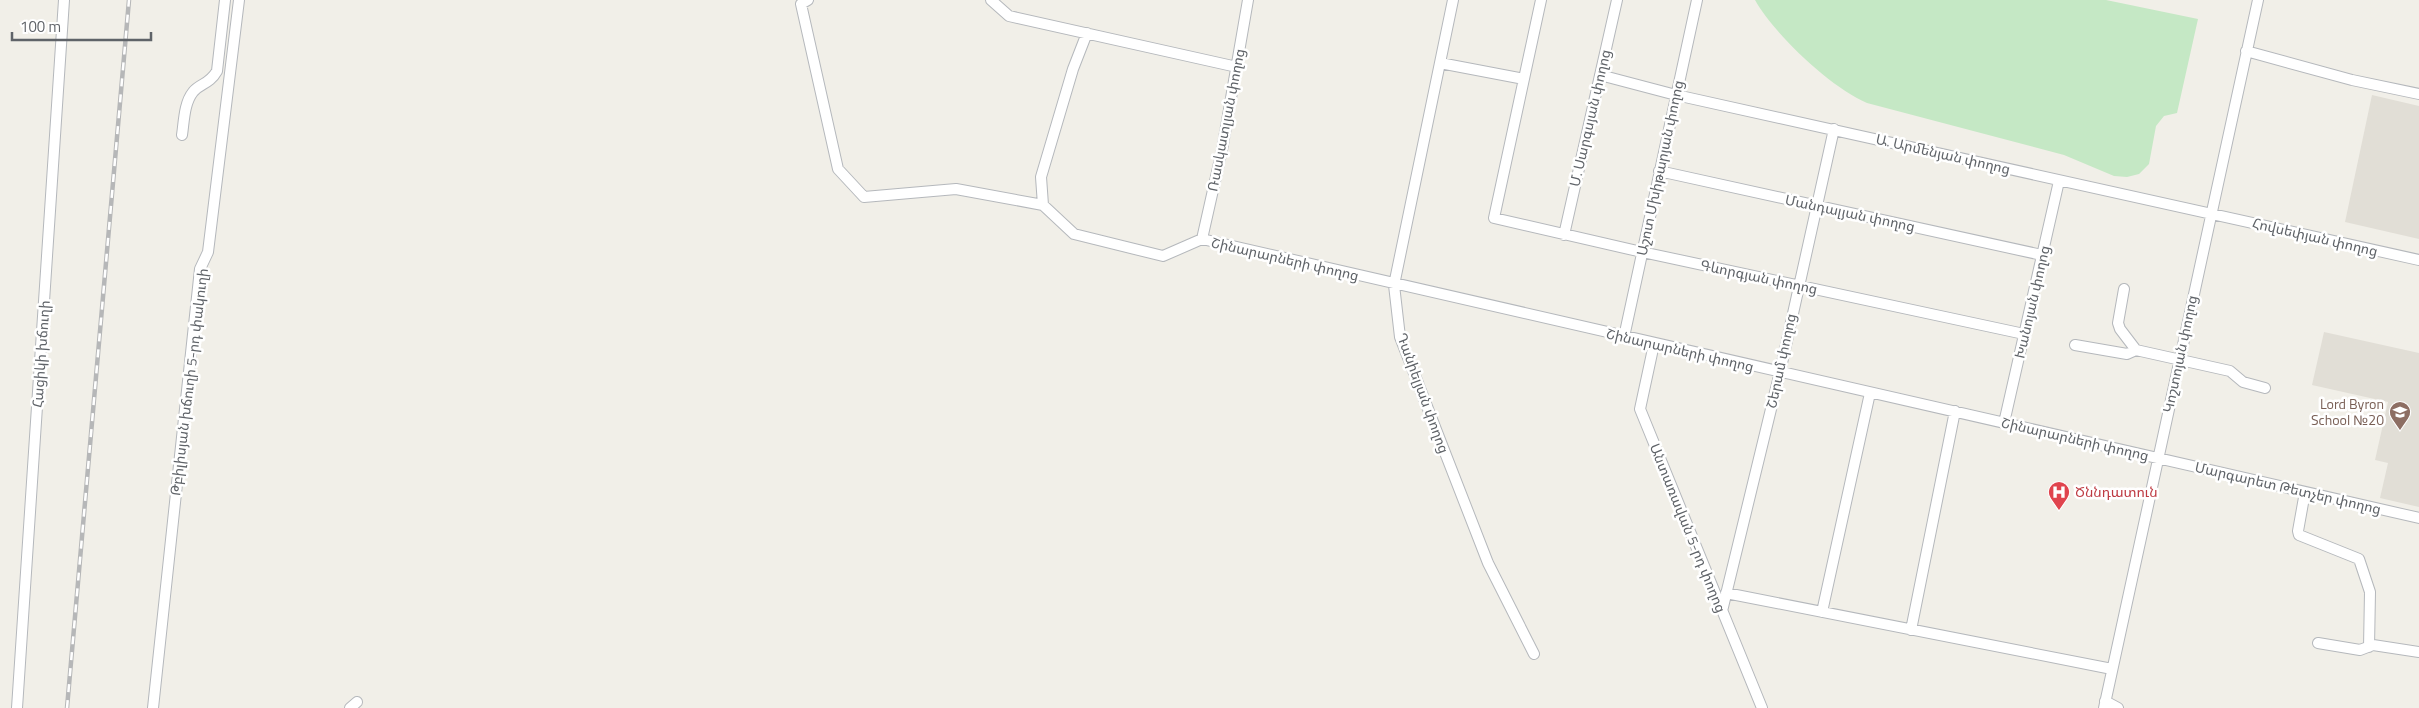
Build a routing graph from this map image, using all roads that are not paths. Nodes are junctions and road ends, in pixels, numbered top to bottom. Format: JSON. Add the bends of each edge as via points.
{"nodes":[{"id":1,"x":64,"y":0,"type":"edge"},
{"id":2,"x":225,"y":0,"type":"edge"},
{"id":3,"x":239,"y":0,"type":"edge"},
{"id":4,"x":808,"y":0,"type":"edge"},
{"id":5,"x":991,"y":0,"type":"edge"},
{"id":6,"x":1248,"y":0,"type":"edge"},
{"id":7,"x":1452,"y":0,"type":"edge"},
{"id":8,"x":1541,"y":0,"type":"edge"},
{"id":9,"x":1617,"y":0,"type":"edge"},
{"id":10,"x":1697,"y":0,"type":"edge"},
{"id":11,"x":2258,"y":0,"type":"edge"},
{"id":12,"x":1004,"y":4,"type":"edge"},
{"id":13,"x":1087,"y":33,"type":"junction"},
{"id":14,"x":2246,"y":51,"type":"junction"},
{"id":15,"x":1440,"y":63,"type":"junction"},
{"id":16,"x":1236,"y":67,"type":"junction"},
{"id":17,"x":1600,"y":76,"type":"junction"},
{"id":18,"x":1524,"y":79,"type":"junction"},
{"id":19,"x":2419,"y":94,"type":"edge"},
{"id":20,"x":1676,"y":95,"type":"junction"},
{"id":21,"x":1834,"y":129,"type":"junction"},
{"id":22,"x":182,"y":135,"type":"dead end"},
{"id":23,"x":1659,"y":171,"type":"junction"},
{"id":24,"x":2059,"y":181,"type":"junction"},
{"id":25,"x":1043,"y":205,"type":"junction"},
{"id":26,"x":1816,"y":205,"type":"junction"},
{"id":27,"x":2211,"y":212,"type":"junction"},
{"id":28,"x":1564,"y":235,"type":"junction"},
{"id":29,"x":1202,"y":240,"type":"junction"},
{"id":30,"x":1642,"y":252,"type":"junction"},
{"id":31,"x":2042,"y":255,"type":"junction"},
{"id":32,"x":2419,"y":260,"type":"edge"},
{"id":33,"x":1394,"y":285,"type":"junction"},
{"id":34,"x":1797,"y":286,"type":"junction"},
{"id":35,"x":2124,"y":289,"type":"dead end"},
{"id":36,"x":2024,"y":334,"type":"junction"},
{"id":37,"x":1624,"y":337,"type":"junction"},
{"id":38,"x":1654,"y":344,"type":"junction"},
{"id":39,"x":2075,"y":345,"type":"dead end"},
{"id":40,"x":2136,"y":350,"type":"junction"},
{"id":41,"x":2178,"y":360,"type":"junction"},
{"id":42,"x":1780,"y":372,"type":"junction"},
{"id":43,"x":2265,"y":388,"type":"dead end"},
{"id":44,"x":1870,"y":392,"type":"junction"},
{"id":45,"x":1954,"y":412,"type":"junction"},
{"id":46,"x":2004,"y":423,"type":"junction"},
{"id":47,"x":2158,"y":457,"type":"junction"},
{"id":48,"x":2305,"y":492,"type":"junction"},
{"id":49,"x":2419,"y":518,"type":"edge"},
{"id":50,"x":1726,"y":593,"type":"junction"},
{"id":51,"x":1722,"y":611,"type":"junction"},
{"id":52,"x":1822,"y":612,"type":"junction"},
{"id":53,"x":1911,"y":630,"type":"junction"},
{"id":54,"x":2318,"y":643,"type":"dead end"},
{"id":55,"x":2369,"y":647,"type":"junction"},
{"id":56,"x":2419,"y":652,"type":"edge"},
{"id":57,"x":1534,"y":654,"type":"dead end"},
{"id":58,"x":2112,"y":669,"type":"junction"},
{"id":59,"x":2104,"y":705,"type":"edge"},
{"id":60,"x":17,"y":708,"type":"edge"},
{"id":61,"x":155,"y":708,"type":"edge"},
{"id":62,"x":1762,"y":708,"type":"edge"},
{"id":63,"x":2118,"y":708,"type":"edge"}],
"edges":[{"from":1,"to":60,"type":"street","name":"Հացիկի խճուղի"},
{"from":2,"to":22,"type":"street","via":[[217,71],[212,79],[194,90],[188,100]]},
{"from":3,"to":61,"type":"street","name":"Թբիլիսյան խճուղի 5-րդ փակուղի","via":[[208,252],[200,269]]},
{"from":4,"to":25,"type":"street","via":[[801,4],[838,169],[864,197],[956,189]]},
{"from":5,"to":12,"type":"street"},
{"from":6,"to":16,"type":"street","name":"Ռասկատլյան փողոց"},
{"from":7,"to":15,"type":"street","name":"Դանիելյան փողոց"},
{"from":8,"to":18,"type":"street"},
{"from":9,"to":17,"type":"street","name":"Մ. Սարգսյան փողոց"},
{"from":10,"to":20,"type":"street","name":"Աշոտ Մխիթարյան փողոց"},
{"from":11,"to":14,"type":"street","name":"Կոշտոյան փողոց"},
{"from":12,"to":13,"type":"street","via":[[1009,16]]},
{"from":13,"to":16,"type":"street"},
{"from":13,"to":25,"type":"street","via":[[1041,177]]},
{"from":14,"to":19,"type":"street","via":[[2352,80]]},
{"from":14,"to":27,"type":"street","name":"Կոշտոյան փողոց"},
{"from":15,"to":18,"type":"street"},
{"from":15,"to":33,"type":"street","name":"Դանիելյան փողոց"},
{"from":16,"to":29,"type":"street","name":"Ռասկատլյան փողոց"},
{"from":17,"to":20,"type":"street","name":"Ա. Արմենյան փողոց"},
{"from":17,"to":28,"type":"street","name":"Մ. Սարգսյան փողոց"},
{"from":18,"to":28,"type":"street","name":"Գևորգյան փողոց","via":[[1494,218]]},
{"from":20,"to":21,"type":"street","name":"Ա. Արմենյան փողոց"},
{"from":20,"to":23,"type":"street","name":"Աշոտ Մխիթարյան փողոց"},
{"from":21,"to":24,"type":"street","name":"Ա. Արմենյան փողոց"},
{"from":21,"to":26,"type":"street","name":"Շերամ փողոց"},
{"from":23,"to":26,"type":"street","name":"Մանդալյան փողոց"},
{"from":23,"to":30,"type":"street","name":"Աշոտ Մխիթարյան փողոց"},
{"from":24,"to":27,"type":"street","name":"Ա. Արմենյան փողոց"},
{"from":24,"to":31,"type":"street","name":"Խանոյան փողոց"},
{"from":25,"to":29,"type":"street","via":[[1074,234],[1163,256]]},
{"from":26,"to":31,"type":"street","name":"Մանդալյան փողոց"},
{"from":26,"to":34,"type":"street","name":"Շերամ փողոց"},
{"from":27,"to":32,"type":"street","name":"Հովսեփյան փողոց"},
{"from":27,"to":41,"type":"street","name":"Կոշտոյան փողոց"},
{"from":28,"to":30,"type":"street","name":"Գևորգյան փողոց"},
{"from":29,"to":33,"type":"street","name":"Շինարարների փողոց"},
{"from":30,"to":34,"type":"street","name":"Գևորգյան փողոց"},
{"from":30,"to":37,"type":"street","name":"Աշոտ Մխիթարյան փողոց"},
{"from":31,"to":36,"type":"street","name":"Խանոյան փողոց"},
{"from":33,"to":37,"type":"street","name":"Շինարարների փողոց"},
{"from":33,"to":57,"type":"street","name":"Դանիելյան փողոց","via":[[1400,337],[1488,563]]},
{"from":34,"to":36,"type":"street","name":"Գևորգյան փողոց"},
{"from":34,"to":42,"type":"street","name":"Շերամ փողոց"},
{"from":35,"to":40,"type":"street","via":[[2118,324]]},
{"from":36,"to":46,"type":"street","name":"Խանոյան փողոց"},
{"from":37,"to":38,"type":"street","name":"Շինարարների փողոց"},
{"from":38,"to":42,"type":"street","name":"Շինարարների փողոց"},
{"from":38,"to":51,"type":"street","name":"Անտառավան 5-րդ փողոց","via":[[1640,409]]},
{"from":39,"to":40,"type":"street","via":[[2127,354]]},
{"from":40,"to":41,"type":"street"},
{"from":41,"to":43,"type":"street","via":[[2230,371],[2243,382]]},
{"from":41,"to":47,"type":"street","name":"Կոշտոյան փողոց"},
{"from":42,"to":44,"type":"street","name":"Շինարարների փողոց"},
{"from":42,"to":50,"type":"street","name":"Շերամ փողոց"},
{"from":44,"to":45,"type":"street","name":"Շինարարների փողոց"},
{"from":44,"to":52,"type":"street"},
{"from":45,"to":46,"type":"street","name":"Շինարարների փողոց"},
{"from":45,"to":53,"type":"street"},
{"from":46,"to":47,"type":"street","name":"Շինարարների փողոց"},
{"from":47,"to":48,"type":"street","name":"Մարգարետ Թետչեր փողոց"},
{"from":47,"to":58,"type":"street","name":"Կոշտոյան փողոց"},
{"from":48,"to":49,"type":"street","name":"Մարգարետ Թետչեր փողոց"},
{"from":48,"to":55,"type":"street","via":[[2299,535],[2359,559],[2370,592]]},
{"from":50,"to":51,"type":"street","name":"Շերամ փողոց"},
{"from":50,"to":52,"type":"street"},
{"from":51,"to":62,"type":"street","name":"Անտառավան 5-րդ փողոց"},
{"from":52,"to":53,"type":"street"},
{"from":53,"to":58,"type":"street"},
{"from":54,"to":55,"type":"street","via":[[2360,650]]},
{"from":55,"to":56,"type":"street"},
{"from":58,"to":59,"type":"street","name":"Կոշտոյան փողոց"},
{"from":59,"to":63,"type":"street"}]}
